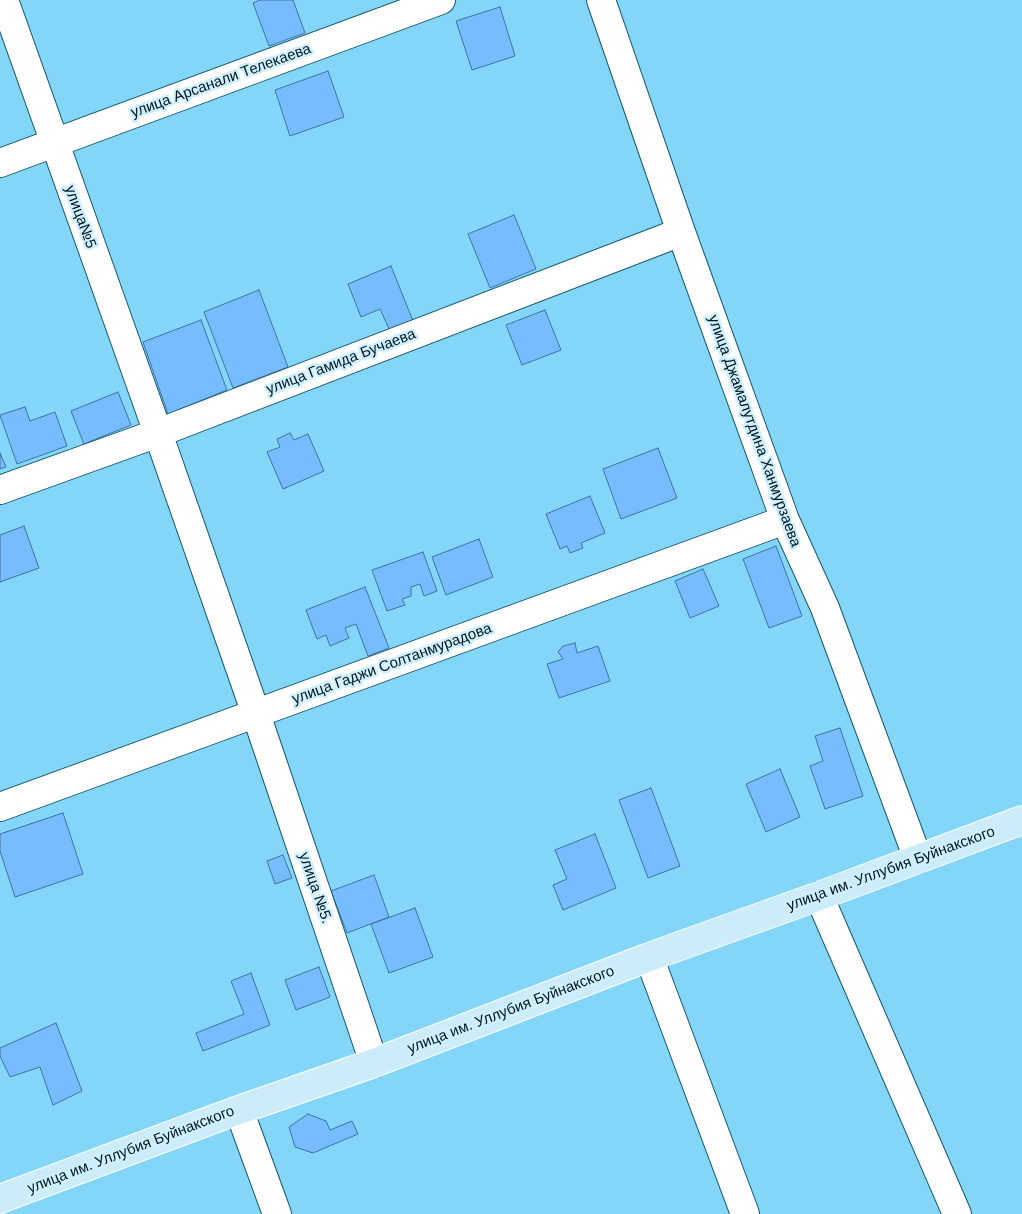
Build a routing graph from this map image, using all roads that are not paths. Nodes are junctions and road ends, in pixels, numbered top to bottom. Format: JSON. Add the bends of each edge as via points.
{"nodes":[{"id":1,"x":4,"y":0,"type":"edge"},
{"id":2,"x":442,"y":0,"type":"edge"},
{"id":3,"x":601,"y":0,"type":"edge"},
{"id":4,"x":54,"y":143,"type":"junction"},
{"id":5,"x":0,"y":163,"type":"edge"},
{"id":6,"x":681,"y":232,"type":"junction"},
{"id":7,"x":158,"y":433,"type":"junction"},
{"id":8,"x":0,"y":490,"type":"edge"},
{"id":9,"x":785,"y":520,"type":"junction"},
{"id":10,"x":256,"y":714,"type":"junction"},
{"id":11,"x":0,"y":807,"type":"edge"},
{"id":12,"x":1022,"y":820,"type":"edge"},
{"id":13,"x":918,"y":859,"type":"junction"},
{"id":14,"x":819,"y":896,"type":"junction"},
{"id":15,"x":649,"y":957,"type":"junction"},
{"id":16,"x":374,"y":1063,"type":"junction"},
{"id":17,"x":239,"y":1110,"type":"junction"},
{"id":18,"x":0,"y":1199,"type":"edge"},
{"id":19,"x":276,"y":1214,"type":"edge"},
{"id":20,"x":745,"y":1214,"type":"edge"},
{"id":21,"x":957,"y":1214,"type":"edge"}],
"edges":[{"from":1,"to":4,"type":"street","name":"улица№5"},
{"from":2,"to":4,"type":"street","name":"улица Арсанали Телекаева"},
{"from":3,"to":6,"type":"street","name":"улица Джамалутдина Ханмурзаева"},
{"from":4,"to":5,"type":"street","name":"улица Арсанали Телекаева"},
{"from":4,"to":7,"type":"street","name":"улица№5"},
{"from":6,"to":7,"type":"street","name":"улица Гамида Бучаева"},
{"from":6,"to":9,"type":"street","name":"улица Джамалутдина Ханмурзаева"},
{"from":7,"to":8,"type":"street","name":"улица Гамида Бучаева"},
{"from":7,"to":10,"type":"street","name":"улица№5"},
{"from":9,"to":10,"type":"street","name":"улица Гаджи Солтанмурадова"},
{"from":9,"to":13,"type":"street","name":"улица Джамалутдина Ханмурзаева","via":[[825,608]]},
{"from":10,"to":11,"type":"street","name":"улица Гаджи Солтанмурадова"},
{"from":10,"to":16,"type":"street","name":"улица №5."},
{"from":12,"to":13,"type":"main road","name":"улица им. Уллубия Буйнакского"},
{"from":13,"to":14,"type":"main road","name":"улица им. Уллубия Буйнакского"},
{"from":14,"to":15,"type":"main road","name":"улица им. Уллубия Буйнакского"},
{"from":14,"to":21,"type":"street"},
{"from":15,"to":16,"type":"main road","name":"улица им. Уллубия Буйнакского"},
{"from":15,"to":20,"type":"street"},
{"from":16,"to":17,"type":"main road","name":"улица им. Уллубия Буйнакского"},
{"from":17,"to":18,"type":"main road","name":"улица им. Уллубия Буйнакского"},
{"from":17,"to":19,"type":"street"}]}
